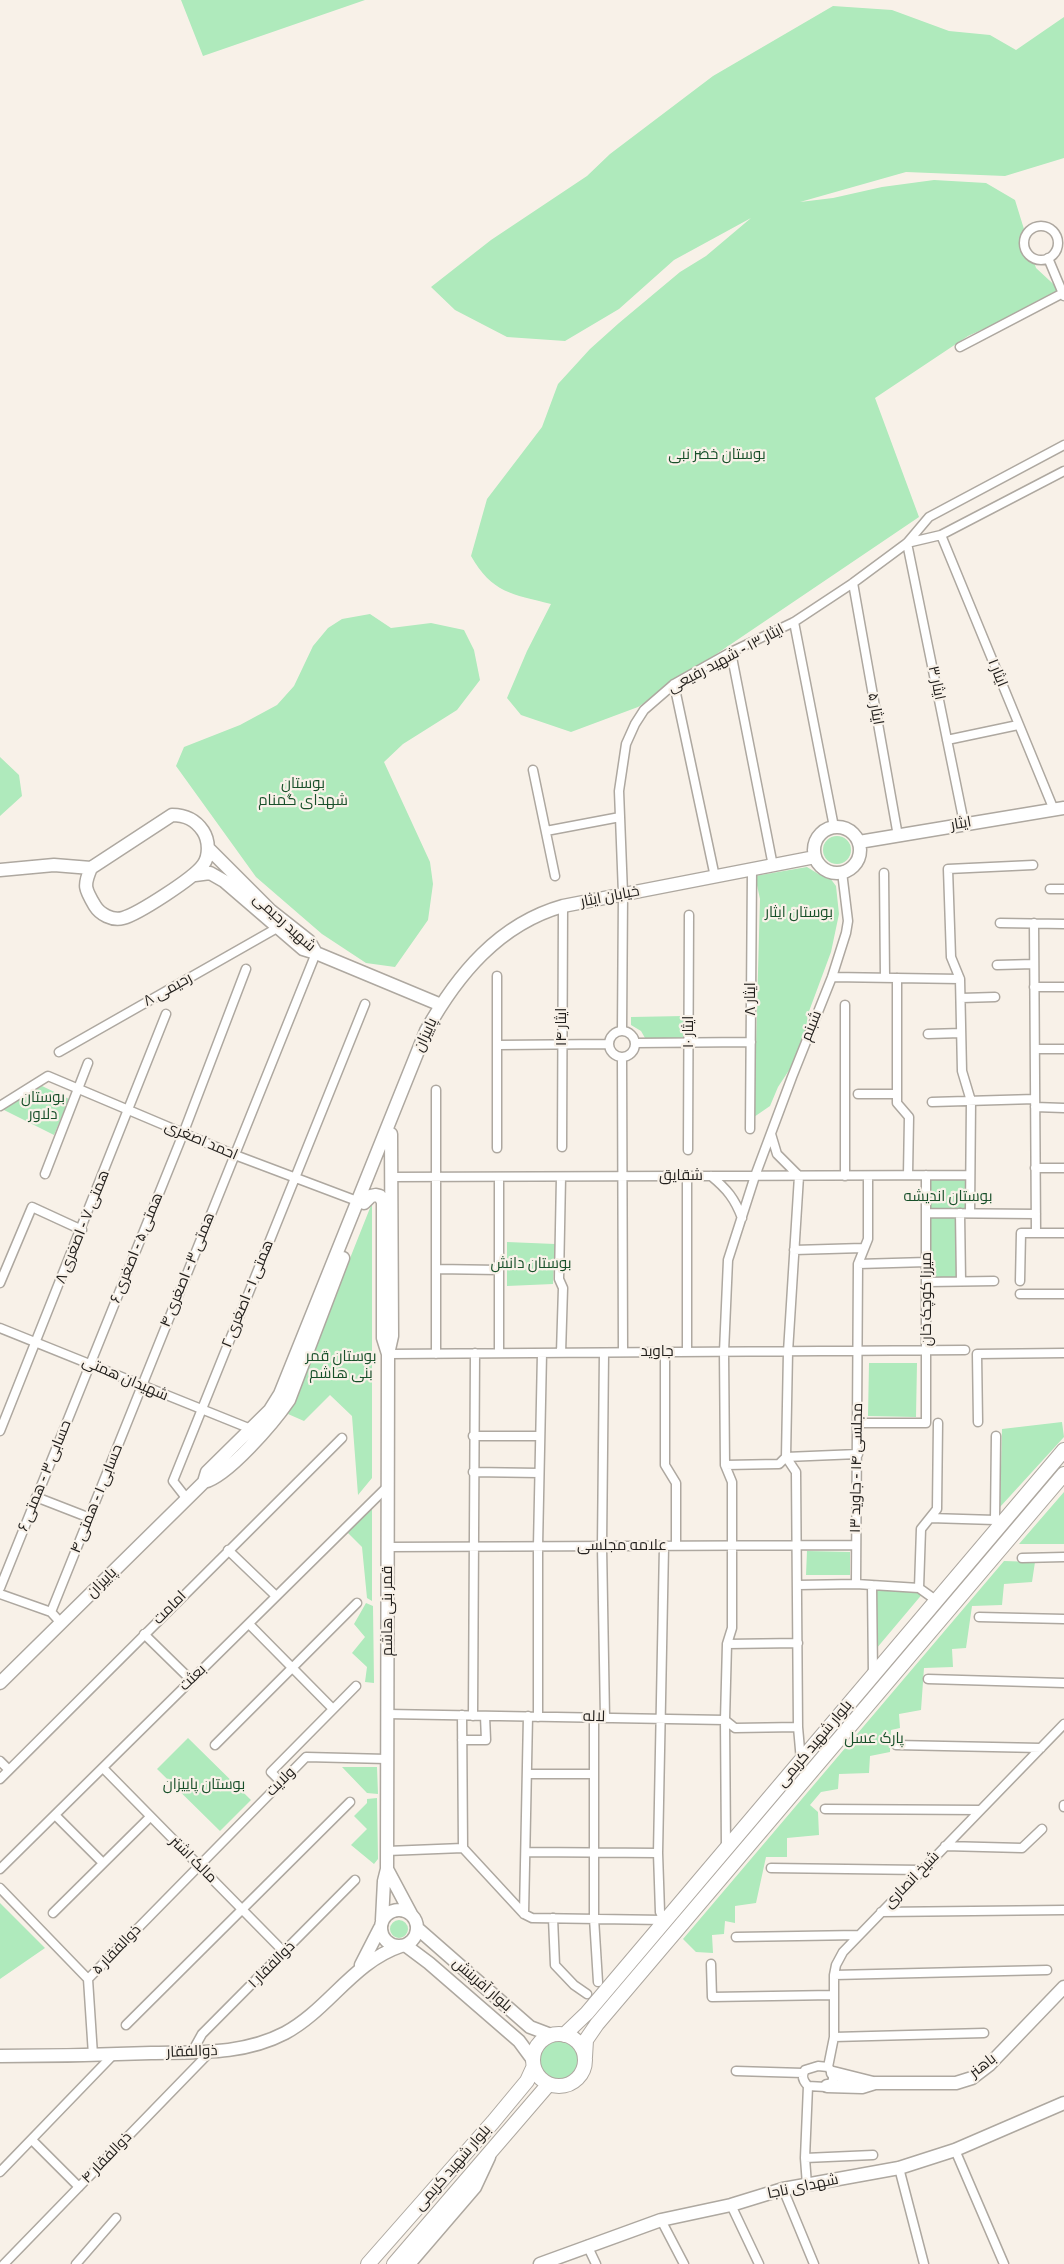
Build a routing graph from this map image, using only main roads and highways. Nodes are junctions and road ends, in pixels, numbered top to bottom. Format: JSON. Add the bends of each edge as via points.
{"nodes":[{"id":1,"x":1064,"y":1450,"type":"edge"},
{"id":2,"x":1064,"y":1474,"type":"edge"},
{"id":3,"x":587,"y":2013,"type":"junction"},
{"id":4,"x":597,"y":2024,"type":"junction"},
{"id":5,"x":558,"y":2035,"type":"junction"},
{"id":6,"x":585,"y":2057,"type":"junction"},
{"id":7,"x":533,"y":2064,"type":"junction"},
{"id":8,"x":548,"y":2085,"type":"junction"},
{"id":9,"x":515,"y":2095,"type":"junction"},
{"id":10,"x":528,"y":2109,"type":"junction"},
{"id":11,"x":368,"y":2264,"type":"edge"},
{"id":12,"x":394,"y":2264,"type":"edge"}],
"edges":[{"from":1,"to":3,"type":"main road","name":"بلوار شهید کریمی","via":[[999,1522]]},
{"from":2,"to":4,"type":"main road","name":"بلوار شهید کریمی"},
{"from":3,"to":4,"type":"main road","via":[[583,2024],[590,2028]]},
{"from":3,"to":5,"type":"main road","name":"بلوار شهید کریمی"},
{"from":4,"to":6,"type":"main road","name":"بلوار شهید کریمی","via":[[586,2040]]},
{"from":5,"to":6,"type":"main road","via":[[578,2043]]},
{"from":5,"to":7,"type":"main road","via":[[545,2038],[535,2048]]},
{"from":6,"to":8,"type":"main road","via":[[577,2079],[564,2086]]},
{"from":7,"to":8,"type":"main road"},
{"from":7,"to":9,"type":"main road","name":"بلوار شهید کریمی","via":[[527,2081]]},
{"from":8,"to":10,"type":"main road","name":"بلوار شهید کریمی"},
{"from":9,"to":10,"type":"main road","via":[[526,2098]]},
{"from":9,"to":11,"type":"main road","name":"بلوار شهید کریمی"},
{"from":10,"to":12,"type":"main road","name":"بلوار شهید کریمی"}]}
